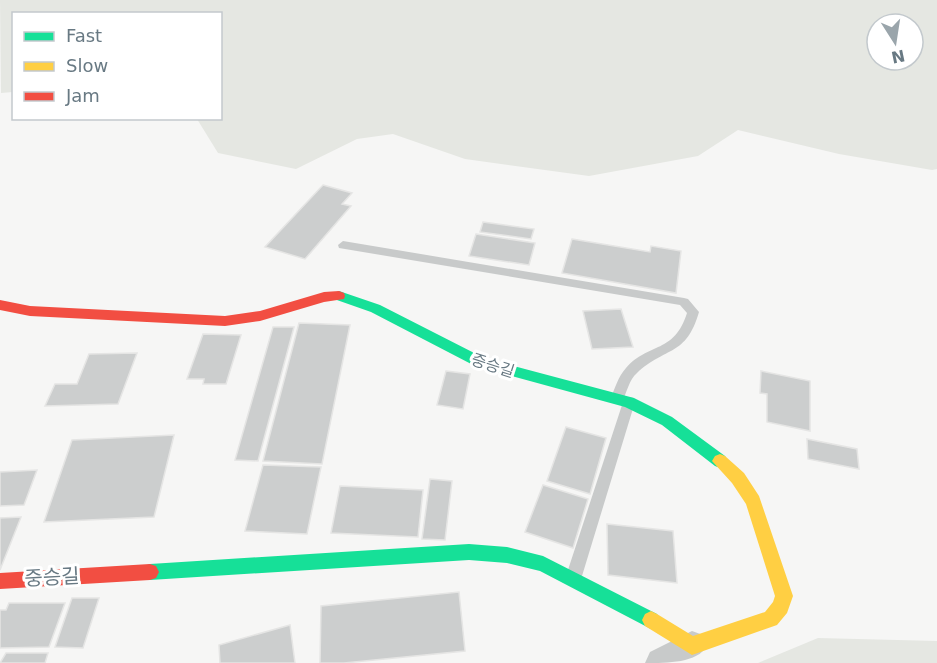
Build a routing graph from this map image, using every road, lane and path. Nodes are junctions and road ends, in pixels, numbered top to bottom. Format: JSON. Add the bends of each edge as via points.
{"nodes":[{"id":1,"x":343,"y":245,"type":"dead end"},
{"id":2,"x":0,"y":305,"type":"edge"},
{"id":3,"x":623,"y":400,"type":"junction"},
{"id":4,"x":573,"y":579,"type":"junction"},
{"id":5,"x":0,"y":580,"type":"edge"},
{"id":6,"x":692,"y":646,"type":"junction"},
{"id":7,"x":662,"y":663,"type":"edge"}],
"edges":[{"from":1,"to":3,"type":"lane","via":[[684,303],[693,312],[681,339],[633,368],[627,376]]},
{"from":2,"to":3,"type":"street","name":"중승길","via":[[30,311],[225,321],[338,296],[361,302],[480,362]]},
{"from":3,"to":4,"type":"lane"},
{"from":3,"to":6,"type":"street","name":"중승길","via":[[683,432],[738,478],[763,526],[784,596],[771,619]]},
{"from":4,"to":5,"type":"street","name":"중승길","via":[[543,564],[469,552]]},
{"from":4,"to":6,"type":"street","name":"중승길"},
{"from":6,"to":7,"type":"street","name":"중승길"}]}
